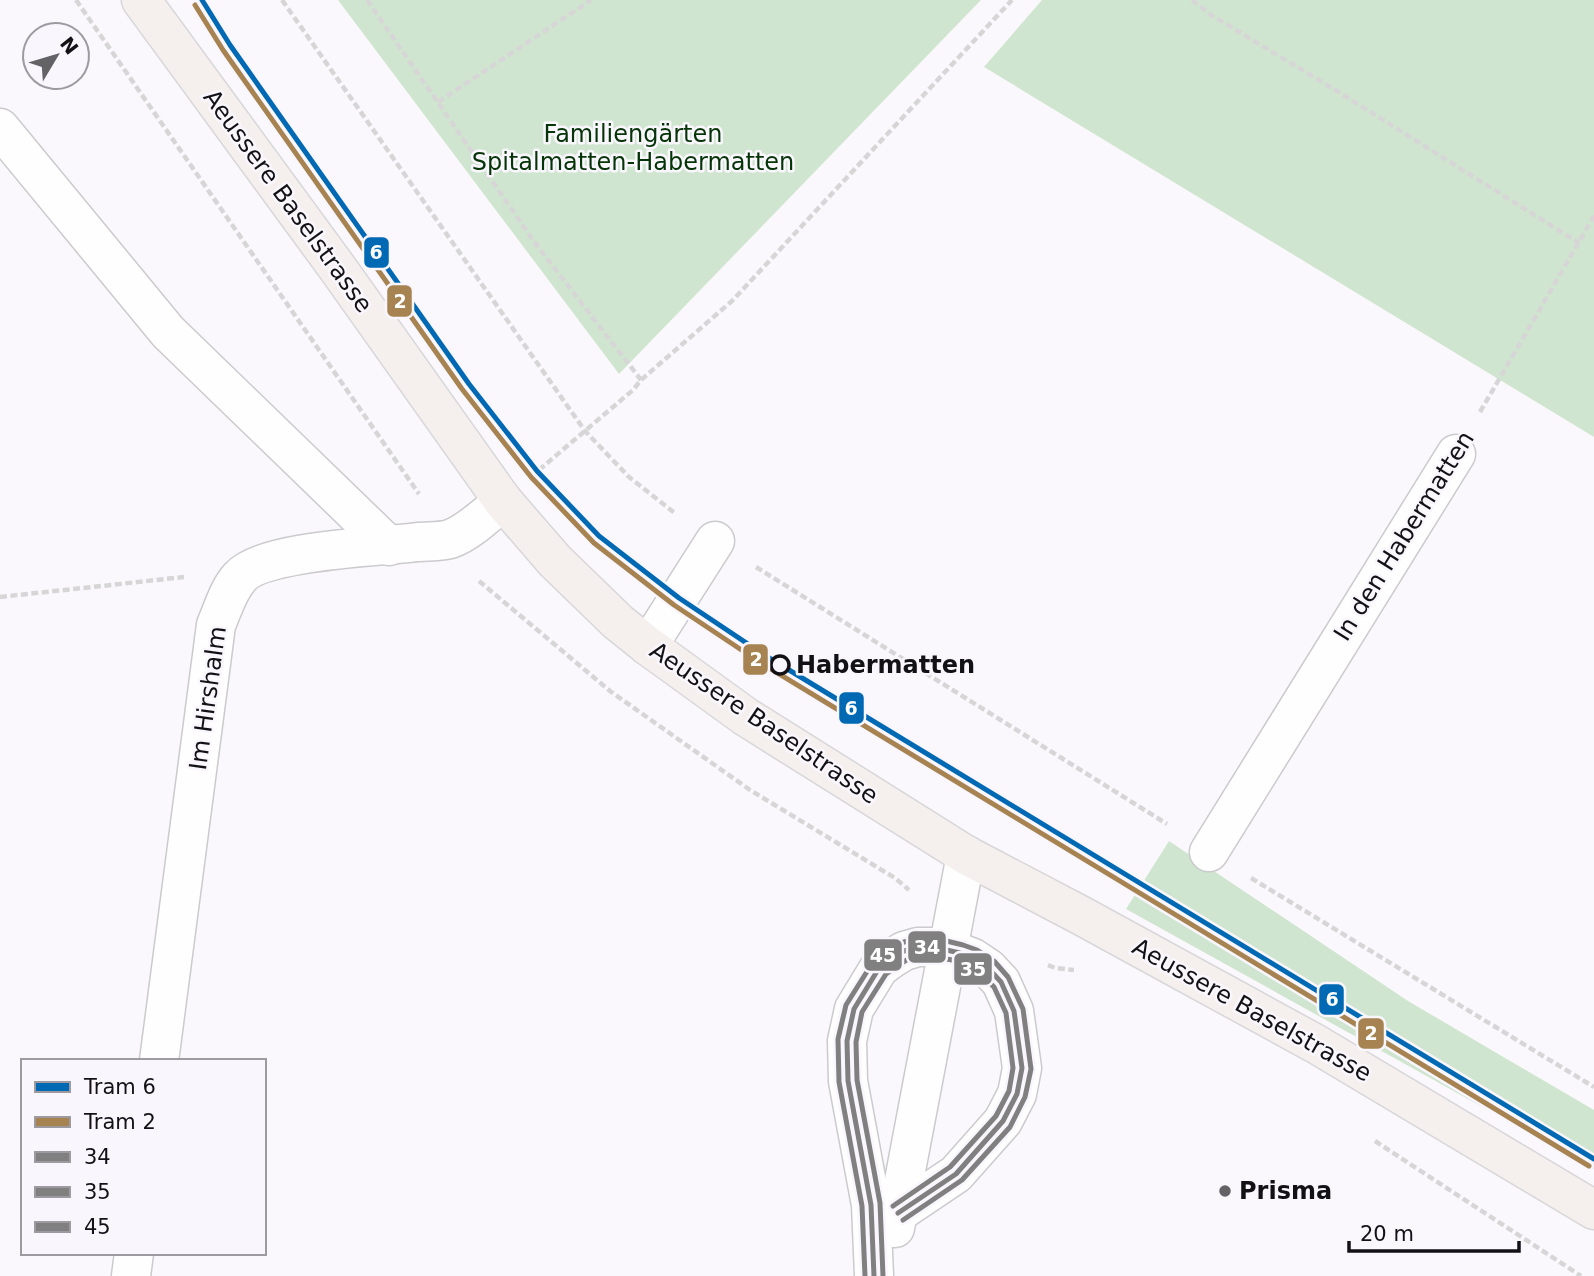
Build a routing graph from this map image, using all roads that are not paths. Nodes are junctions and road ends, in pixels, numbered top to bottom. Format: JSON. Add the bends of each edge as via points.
{"nodes":[{"id":1,"x":141,"y":0,"type":"edge"},
{"id":2,"x":0,"y":128,"type":"edge"},
{"id":3,"x":1456,"y":454,"type":"road end"},
{"id":4,"x":503,"y":501,"type":"junction"},
{"id":5,"x":715,"y":541,"type":"road end"},
{"id":6,"x":389,"y":546,"type":"junction"},
{"id":7,"x":648,"y":646,"type":"junction"},
{"id":8,"x":1209,"y":852,"type":"road end"},
{"id":9,"x":966,"y":855,"type":"junction"},
{"id":10,"x":947,"y":950,"type":"junction"},
{"id":11,"x":159,"y":1059,"type":"edge"},
{"id":12,"x":1594,"y":1210,"type":"edge"},
{"id":13,"x":898,"y":1213,"type":"junction"},
{"id":14,"x":134,"y":1255,"type":"edge"},
{"id":15,"x":131,"y":1276,"type":"edge"},
{"id":16,"x":874,"y":1276,"type":"edge"},
{"id":17,"x":887,"y":1276,"type":"edge"}],
"edges":[{"from":1,"to":4,"type":"main road","name":"Aeussere Baselstrasse"},
{"from":2,"to":6,"type":"street","via":[[167,332]]},
{"from":3,"to":8,"type":"street","name":"In den Habermatten"},
{"from":4,"to":6,"type":"street","via":[[450,539]]},
{"from":4,"to":7,"type":"main road","name":"Aeussere Baselstrasse","via":[[555,561]]},
{"from":5,"to":7,"type":"street"},
{"from":6,"to":11,"type":"street","name":"Im Hirshalm","via":[[302,553],[270,561],[242,574],[231,588],[216,625]]},
{"from":7,"to":9,"type":"main road","name":"Aeussere Baselstrasse","via":[[746,717]]},
{"from":9,"to":10,"type":"street"},
{"from":9,"to":12,"type":"main road","name":"Aeussere Baselstrasse","via":[[1316,1044]]},
{"from":10,"to":13,"type":"street"},
{"from":10,"to":13,"type":"street","via":[[973,958],[1001,982],[1014,1012],[1022,1068],[1017,1094],[1003,1121],[956,1174]]},
{"from":10,"to":16,"type":"street","via":[[918,947],[879,968],[854,1009],[846,1041],[848,1080],[871,1205]]},
{"from":13,"to":17,"type":"street"},
{"from":14,"to":15,"type":"street"}]}
